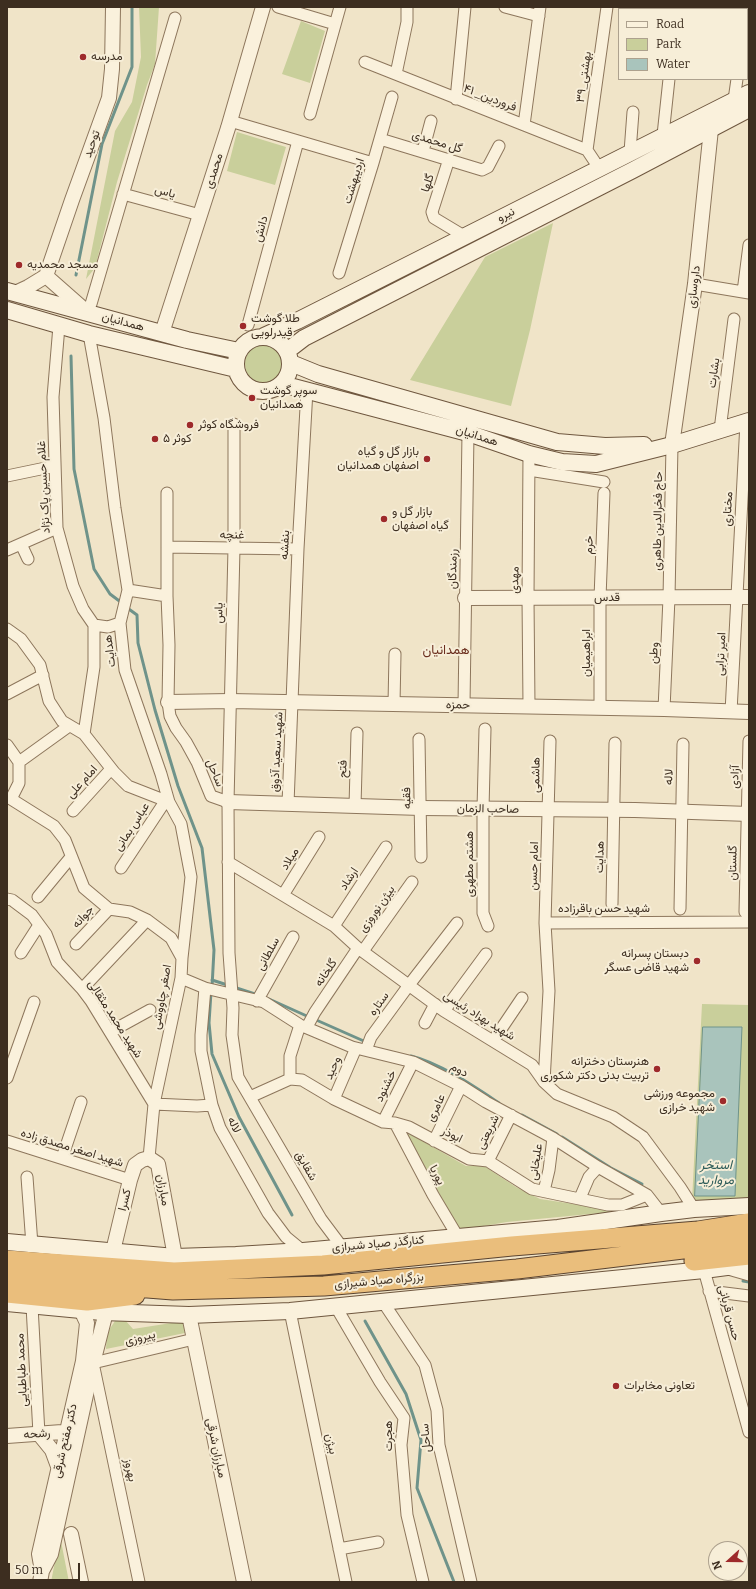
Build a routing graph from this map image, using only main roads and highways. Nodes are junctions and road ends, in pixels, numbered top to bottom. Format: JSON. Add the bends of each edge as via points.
{"nodes":[{"id":1,"x":749,"y":93,"type":"edge"},
{"id":2,"x":749,"y":109,"type":"edge"},
{"id":3,"x":708,"y":122,"type":"junction"},
{"id":4,"x":11,"y":292,"type":"edge"},
{"id":5,"x":7,"y":310,"type":"edge"},
{"id":6,"x":297,"y":321,"type":"junction"},
{"id":7,"x":264,"y":336,"type":"junction"},
{"id":8,"x":304,"y":338,"type":"junction"},
{"id":9,"x":239,"y":351,"type":"junction"},
{"id":10,"x":289,"y":357,"type":"junction"},
{"id":11,"x":236,"y":369,"type":"junction"},
{"id":12,"x":282,"y":384,"type":"junction"},
{"id":13,"x":747,"y":421,"type":"edge"},
{"id":14,"x":672,"y":445,"type":"junction"},
{"id":15,"x":749,"y":1206,"type":"edge"},
{"id":16,"x":749,"y":1213,"type":"edge"},
{"id":17,"x":749,"y":1223,"type":"edge"},
{"id":18,"x":749,"y":1241,"type":"edge"},
{"id":19,"x":7,"y":1242,"type":"edge"},
{"id":20,"x":512,"y":1246,"type":"junction"},
{"id":21,"x":7,"y":1250,"type":"edge"},
{"id":22,"x":749,"y":1255,"type":"edge"},
{"id":23,"x":7,"y":1260,"type":"edge"},
{"id":24,"x":749,"y":1264,"type":"edge"},
{"id":25,"x":517,"y":1269,"type":"junction"},
{"id":26,"x":174,"y":1273,"type":"junction"},
{"id":27,"x":7,"y":1277,"type":"edge"},
{"id":28,"x":7,"y":1293,"type":"edge"},
{"id":29,"x":7,"y":1303,"type":"edge"}],
"edges":[{"from":1,"to":3,"type":"main road","name":"نیرو","via":[[734,100]]},
{"from":2,"to":3,"type":"main road","name":"نیرو"},
{"from":3,"to":6,"type":"main road","name":"نیرو","via":[[663,135]]},
{"from":3,"to":8,"type":"main road","name":"نیرو","via":[[626,174]]},
{"from":4,"to":9,"type":"main road","name":"همدانیان","via":[[90,309],[162,333]]},
{"from":5,"to":11,"type":"main road","name":"همدانیان","via":[[89,334]]},
{"from":6,"to":7,"type":"main road","name":"نیرو"},
{"from":6,"to":8,"type":"main road"},
{"from":7,"to":9,"type":"main road","via":[[249,340]]},
{"from":7,"to":10,"type":"main road","via":[[281,343]]},
{"from":8,"to":10,"type":"main road","name":"نیرو"},
{"from":9,"to":11,"type":"main road"},
{"from":10,"to":12,"type":"main road","via":[[287,378]]},
{"from":10,"to":14,"type":"main road","name":"همدانیان","via":[[318,374],[557,442],[605,446]]},
{"from":11,"to":12,"type":"main road","via":[[244,384],[254,390],[267,391]]},
{"from":12,"to":14,"type":"main road","name":"همدانیان","via":[[468,433],[529,454],[562,462],[596,464]]},
{"from":13,"to":14,"type":"main road","name":"همدانیان"},
{"from":15,"to":26,"type":"main road","name":"کنارگذر صیاد شیرازی","via":[[694,1209],[558,1228],[303,1251]]},
{"from":16,"to":20,"type":"highway","via":[[638,1224]]},
{"from":17,"to":20,"type":"highway","name":"بزرگراه صیاد شیرازی","via":[[698,1231]]},
{"from":18,"to":25,"type":"highway","name":"بزرگراه صیاد شیرازی"},
{"from":19,"to":26,"type":"main road","name":"کنارگذر صیاد شیرازی","via":[[113,1251]]},
{"from":20,"to":26,"type":"highway","name":"بزرگراه صیاد شیرازی","via":[[323,1265]]},
{"from":21,"to":26,"type":"highway","via":[[76,1257]]},
{"from":22,"to":25,"type":"highway","via":[[631,1267]]},
{"from":23,"to":26,"type":"highway","name":"بزرگراه صیاد شیرازی"},
{"from":24,"to":29,"type":"main road","via":[[290,1311],[189,1315],[106,1312]]},
{"from":25,"to":26,"type":"highway","name":"بزرگراه صیاد شیرازی","via":[[324,1286]]},
{"from":26,"to":27,"type":"highway","name":"بزرگراه صیاد شیرازی"},
{"from":26,"to":28,"type":"highway","via":[[87,1301]]}]}
